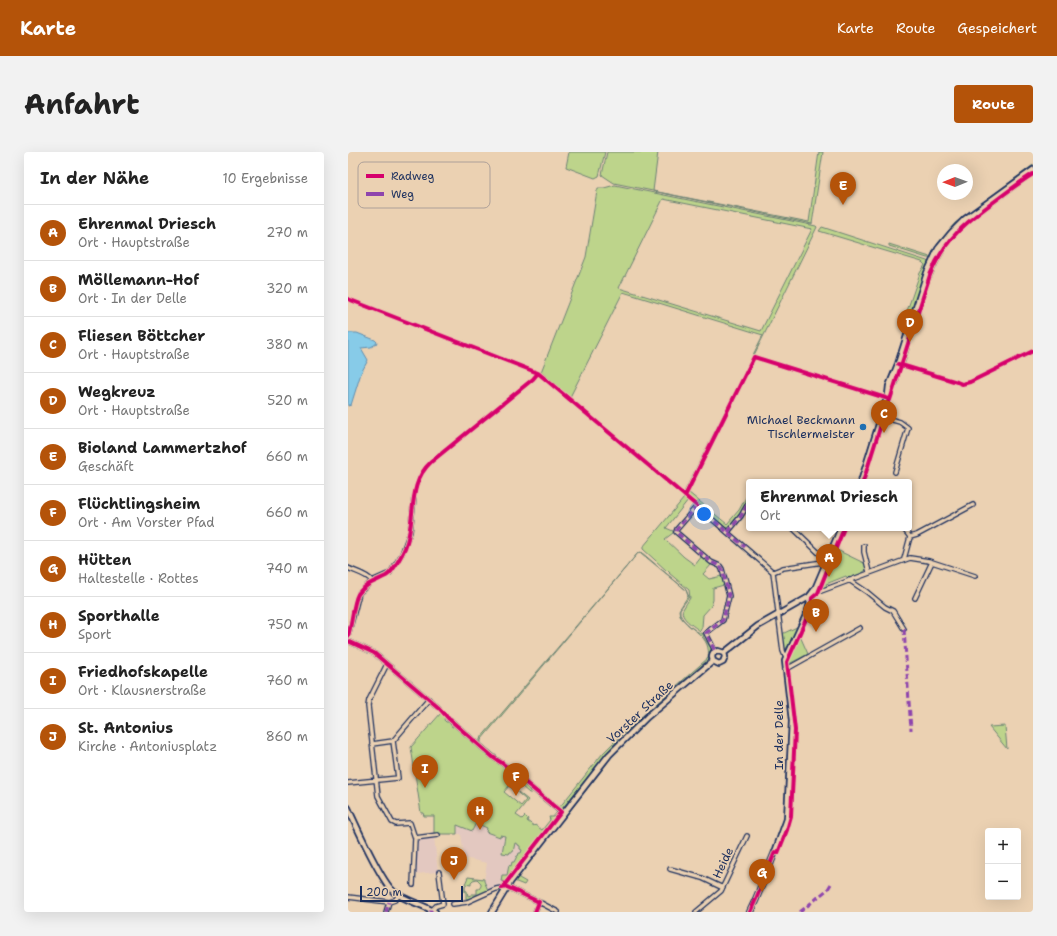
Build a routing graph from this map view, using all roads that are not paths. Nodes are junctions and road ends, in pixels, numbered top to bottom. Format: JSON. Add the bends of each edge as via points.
{"nodes":[{"id":1,"x":1033,"y":170,"type":"edge"},
{"id":2,"x":882,"y":417,"type":"junction"},
{"id":3,"x":895,"y":472,"type":"dead end"},
{"id":4,"x":862,"y":479,"type":"edge"},
{"id":5,"x":414,"y":498,"type":"dead end"},
{"id":6,"x":973,"y":505,"type":"dead end"},
{"id":7,"x":746,"y":507,"type":"edge"},
{"id":8,"x":796,"y":531,"type":"edge"},
{"id":9,"x":840,"y":531,"type":"edge"},
{"id":10,"x":905,"y":531,"type":"edge"},
{"id":11,"x":728,"y":532,"type":"junction"},
{"id":12,"x":910,"y":537,"type":"junction"},
{"id":13,"x":864,"y":546,"type":"dead end"},
{"id":14,"x":904,"y":560,"type":"junction"},
{"id":15,"x":827,"y":562,"type":"junction"},
{"id":16,"x":932,"y":562,"type":"junction"},
{"id":17,"x":348,"y":568,"type":"edge"},
{"id":18,"x":773,"y":572,"type":"junction"},
{"id":19,"x":869,"y":572,"type":"junction"},
{"id":20,"x":975,"y":576,"type":"dead end"},
{"id":21,"x":849,"y":580,"type":"junction"},
{"id":22,"x":372,"y":581,"type":"junction"},
{"id":23,"x":815,"y":589,"type":"junction"},
{"id":24,"x":809,"y":597,"type":"junction"},
{"id":25,"x":915,"y":598,"type":"dead end"},
{"id":26,"x":779,"y":613,"type":"junction"},
{"id":27,"x":860,"y":628,"type":"dead end"},
{"id":28,"x":904,"y":629,"type":"dead end"},
{"id":29,"x":348,"y":636,"type":"edge"},
{"id":30,"x":348,"y":641,"type":"edge"},
{"id":31,"x":715,"y":651,"type":"junction"},
{"id":32,"x":724,"y":653,"type":"junction"},
{"id":33,"x":786,"y":658,"type":"junction"},
{"id":34,"x":714,"y":661,"type":"junction"},
{"id":35,"x":387,"y":664,"type":"junction"},
{"id":36,"x":785,"y":670,"type":"junction"},
{"id":37,"x":429,"y":699,"type":"junction"},
{"id":38,"x":439,"y":708,"type":"dead end"},
{"id":39,"x":448,"y":718,"type":"dead end"},
{"id":40,"x":393,"y":741,"type":"junction"},
{"id":41,"x":372,"y":744,"type":"junction"},
{"id":42,"x":376,"y":780,"type":"junction"},
{"id":43,"x":348,"y":783,"type":"edge"},
{"id":44,"x":348,"y":808,"type":"edge"},
{"id":45,"x":563,"y":814,"type":"junction"},
{"id":46,"x":438,"y":835,"type":"dead end"},
{"id":47,"x":747,"y":836,"type":"dead end"},
{"id":48,"x":415,"y":838,"type":"junction"},
{"id":49,"x":670,"y":869,"type":"dead end"},
{"id":50,"x":439,"y":872,"type":"dead end"},
{"id":51,"x":413,"y":884,"type":"dead end"},
{"id":52,"x":507,"y":887,"type":"junction"},
{"id":53,"x":723,"y":888,"type":"junction"},
{"id":54,"x":399,"y":895,"type":"junction"},
{"id":55,"x":348,"y":897,"type":"edge"},
{"id":56,"x":389,"y":902,"type":"junction"},
{"id":57,"x":539,"y":902,"type":"junction"},
{"id":58,"x":453,"y":904,"type":"dead end"},
{"id":59,"x":432,"y":911,"type":"edge"},
{"id":60,"x":386,"y":912,"type":"edge"},
{"id":61,"x":492,"y":912,"type":"edge"},
{"id":62,"x":535,"y":912,"type":"edge"},
{"id":63,"x":558,"y":912,"type":"edge"},
{"id":64,"x":696,"y":912,"type":"edge"},
{"id":65,"x":750,"y":912,"type":"edge"}],
"edges":[{"from":1,"to":2,"type":"street","via":[[965,219],[942,243],[927,273],[889,386]]},
{"from":2,"to":3,"type":"street","via":[[900,422],[908,428]]},
{"from":2,"to":4,"type":"street"},
{"from":5,"to":22,"type":"street","via":[[410,532],[402,554],[390,573]]},
{"from":6,"to":12,"type":"street"},
{"from":7,"to":11,"type":"street"},
{"from":8,"to":15,"type":"street"},
{"from":9,"to":15,"type":"street"},
{"from":10,"to":12,"type":"street"},
{"from":11,"to":18,"type":"street"},
{"from":11,"to":31,"type":"street","via":[[697,506],[676,531],[722,569],[728,602],[723,620],[706,633]]},
{"from":12,"to":14,"type":"street"},
{"from":13,"to":19,"type":"street"},
{"from":14,"to":16,"type":"street","via":[[914,558]]},
{"from":14,"to":19,"type":"street"},
{"from":15,"to":18,"type":"street","via":[[783,568]]},
{"from":15,"to":23,"type":"street"},
{"from":16,"to":20,"type":"street"},
{"from":16,"to":25,"type":"street"},
{"from":17,"to":22,"type":"street"},
{"from":18,"to":26,"type":"street","name":"In der Delle"},
{"from":19,"to":21,"type":"street"},
{"from":21,"to":23,"type":"street","via":[[821,591]]},
{"from":21,"to":28,"type":"street","via":[[894,611]]},
{"from":22,"to":29,"type":"street","via":[[358,595]]},
{"from":23,"to":24,"type":"street"},
{"from":24,"to":26,"type":"street","name":"Vorster Straße"},
{"from":24,"to":33,"type":"street","name":"In der Delle","via":[[808,611]]},
{"from":26,"to":32,"type":"street","name":"Vorster Straße","via":[[747,633]]},
{"from":26,"to":33,"type":"street","name":"In der Delle"},
{"from":27,"to":36,"type":"street"},
{"from":30,"to":35,"type":"street","via":[[374,653]]},
{"from":31,"to":32,"type":"street"},
{"from":31,"to":34,"type":"street","via":[[712,655]]},
{"from":32,"to":34,"type":"street","name":"Vorster Straße","via":[[723,662],[719,664]]},
{"from":33,"to":36,"type":"street","name":"In der Delle"},
{"from":34,"to":45,"type":"street","name":"Vorster Straße","via":[[626,737]]},
{"from":35,"to":37,"type":"street"},
{"from":35,"to":41,"type":"street","via":[[368,704]]},
{"from":36,"to":65,"type":"street","name":"In der Delle","via":[[792,721],[788,810],[776,852]]},
{"from":37,"to":38,"type":"street"},
{"from":37,"to":40,"type":"street"},
{"from":39,"to":45,"type":"street"},
{"from":40,"to":41,"type":"street"},
{"from":40,"to":42,"type":"street","via":[[398,778]]},
{"from":41,"to":42,"type":"street"},
{"from":42,"to":43,"type":"street"},
{"from":42,"to":48,"type":"street","via":[[378,796],[392,822],[410,823]]},
{"from":44,"to":54,"type":"street","via":[[386,883]]},
{"from":45,"to":52,"type":"street","name":"Vorster Straße"},
{"from":46,"to":48,"type":"street"},
{"from":47,"to":53,"type":"street","name":"Heide"},
{"from":48,"to":51,"type":"street"},
{"from":49,"to":53,"type":"street","via":[[702,878]]},
{"from":50,"to":59,"type":"street","via":[[443,904],[436,906]]},
{"from":52,"to":57,"type":"street"},
{"from":52,"to":58,"type":"street","via":[[467,902]]},
{"from":52,"to":61,"type":"street","name":"Vorster Straße"},
{"from":53,"to":64,"type":"street","name":"Heide"},
{"from":54,"to":56,"type":"street"},
{"from":54,"to":59,"type":"street"},
{"from":55,"to":56,"type":"street"},
{"from":56,"to":60,"type":"street"},
{"from":57,"to":62,"type":"street"},
{"from":57,"to":63,"type":"street"}]}
